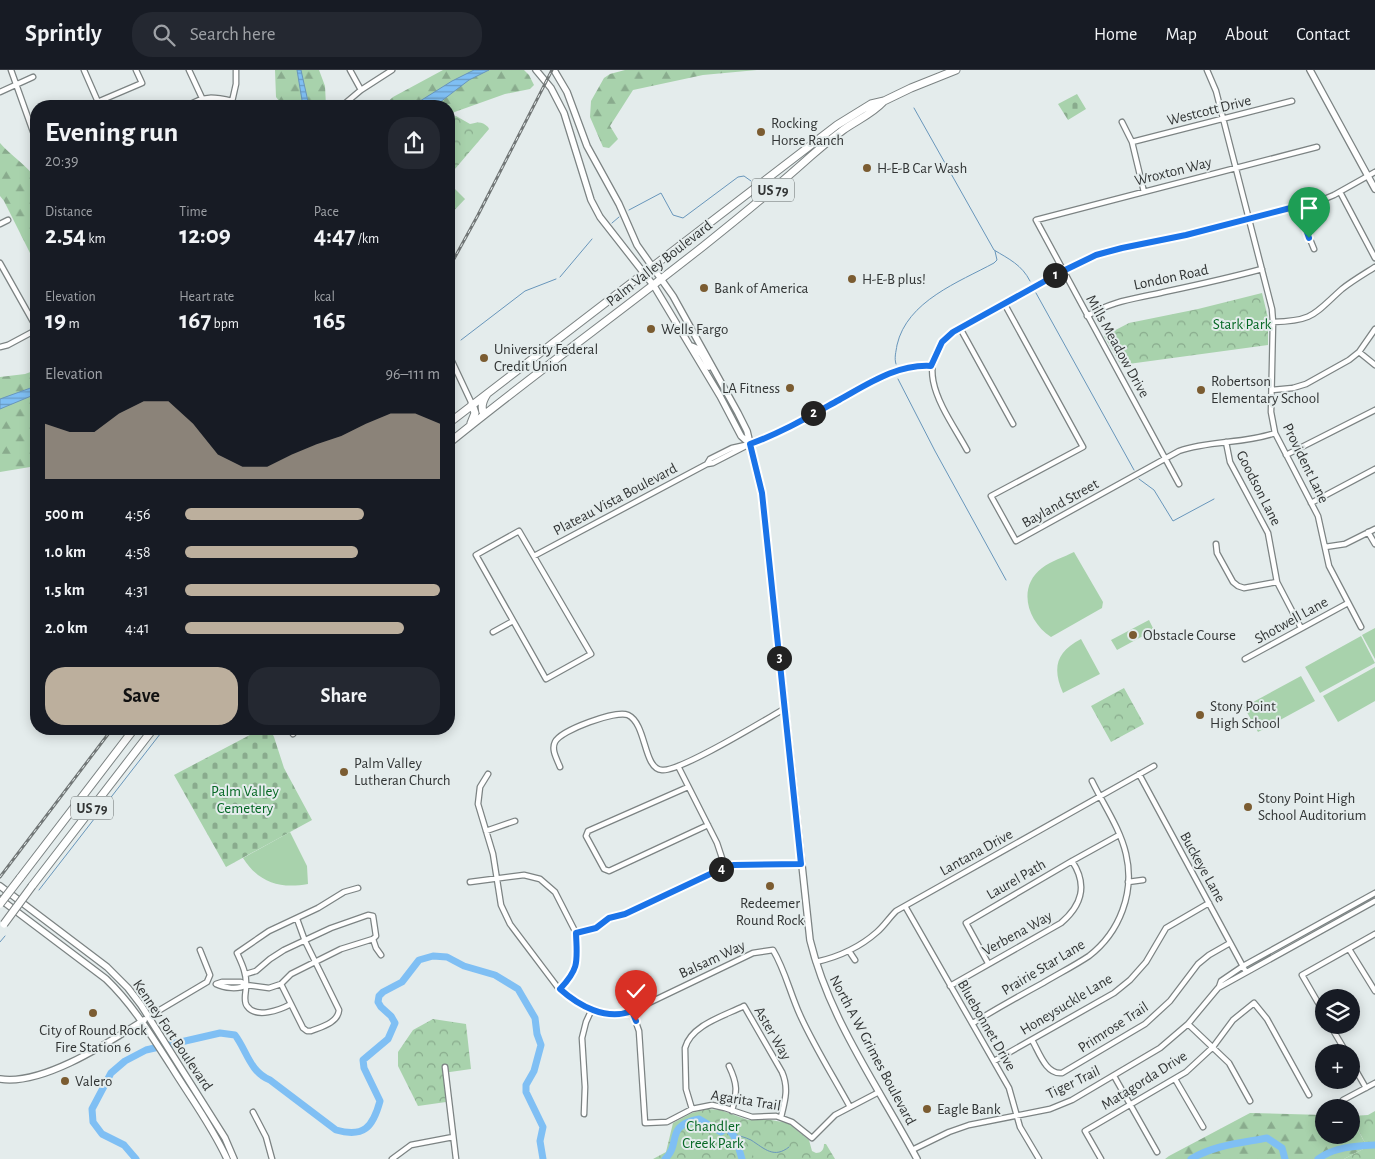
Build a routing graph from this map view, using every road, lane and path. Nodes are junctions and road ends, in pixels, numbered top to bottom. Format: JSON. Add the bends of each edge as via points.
{"nodes":[{"id":1,"x":11,"y":70,"type":"edge"},
{"id":2,"x":84,"y":70,"type":"edge"},
{"id":3,"x":136,"y":70,"type":"edge"},
{"id":4,"x":189,"y":70,"type":"edge"},
{"id":5,"x":236,"y":70,"type":"edge"},
{"id":6,"x":350,"y":70,"type":"edge"},
{"id":7,"x":392,"y":70,"type":"edge"},
{"id":8,"x":536,"y":70,"type":"edge"},
{"id":9,"x":554,"y":70,"type":"edge"},
{"id":10,"x":956,"y":70,"type":"edge"},
{"id":11,"x":1310,"y":70,"type":"edge"},
{"id":12,"x":1209,"y":71,"type":"edge"},
{"id":13,"x":33,"y":77,"type":"dead end"},
{"id":14,"x":16,"y":85,"type":"junction"},
{"id":15,"x":361,"y":90,"type":"junction"},
{"id":16,"x":0,"y":92,"type":"edge"},
{"id":17,"x":202,"y":98,"type":"junction"},
{"id":18,"x":97,"y":100,"type":"edge"},
{"id":19,"x":103,"y":100,"type":"edge"},
{"id":20,"x":198,"y":100,"type":"edge"},
{"id":21,"x":222,"y":100,"type":"edge"},
{"id":22,"x":233,"y":100,"type":"edge"},
{"id":23,"x":349,"y":100,"type":"edge"},
{"id":24,"x":884,"y":101,"type":"junction"},
{"id":25,"x":1292,"y":101,"type":"dead end"},
{"id":26,"x":30,"y":118,"type":"edge"},
{"id":27,"x":1223,"y":119,"type":"junction"},
{"id":28,"x":1122,"y":122,"type":"dead end"},
{"id":29,"x":1132,"y":142,"type":"junction"},
{"id":30,"x":1317,"y":147,"type":"dead end"},
{"id":31,"x":793,"y":158,"type":"junction"},
{"id":32,"x":1236,"y":168,"type":"junction"},
{"id":33,"x":1375,"y":172,"type":"edge"},
{"id":34,"x":1368,"y":176,"type":"junction"},
{"id":35,"x":1375,"y":188,"type":"edge"},
{"id":36,"x":1144,"y":192,"type":"junction"},
{"id":37,"x":1340,"y":192,"type":"junction"},
{"id":38,"x":761,"y":200,"type":"junction"},
{"id":39,"x":1298,"y":206,"type":"junction"},
{"id":40,"x":1249,"y":219,"type":"junction"},
{"id":41,"x":8,"y":220,"type":"dead end"},
{"id":42,"x":1036,"y":220,"type":"joint"},
{"id":43,"x":0,"y":224,"type":"edge"},
{"id":44,"x":1314,"y":249,"type":"dead end"},
{"id":45,"x":1375,"y":258,"type":"edge"},
{"id":46,"x":0,"y":263,"type":"edge"},
{"id":47,"x":652,"y":267,"type":"junction"},
{"id":48,"x":1375,"y":267,"type":"edge"},
{"id":49,"x":1262,"y":269,"type":"junction"},
{"id":50,"x":1063,"y":271,"type":"junction"},
{"id":51,"x":645,"y":272,"type":"junction"},
{"id":52,"x":662,"y":280,"type":"junction"},
{"id":53,"x":654,"y":286,"type":"junction"},
{"id":54,"x":1004,"y":303,"type":"junction"},
{"id":55,"x":1087,"y":316,"type":"junction"},
{"id":56,"x":30,"y":318,"type":"edge"},
{"id":57,"x":1273,"y":322,"type":"junction"},
{"id":58,"x":960,"y":328,"type":"junction"},
{"id":59,"x":1375,"y":329,"type":"edge"},
{"id":60,"x":30,"y":333,"type":"edge"},
{"id":61,"x":691,"y":346,"type":"junction"},
{"id":62,"x":0,"y":347,"type":"edge"},
{"id":63,"x":1359,"y":352,"type":"junction"},
{"id":64,"x":1375,"y":365,"type":"edge"},
{"id":65,"x":931,"y":366,"type":"junction"},
{"id":66,"x":455,"y":369,"type":"edge"},
{"id":67,"x":722,"y":384,"type":"junction"},
{"id":68,"x":1272,"y":390,"type":"junction"},
{"id":69,"x":488,"y":392,"type":"junction"},
{"id":70,"x":472,"y":404,"type":"junction"},
{"id":71,"x":1375,"y":410,"type":"edge"},
{"id":72,"x":484,"y":414,"type":"junction"},
{"id":73,"x":455,"y":418,"type":"edge"},
{"id":74,"x":1013,"y":424,"type":"dead end"},
{"id":75,"x":470,"y":426,"type":"junction"},
{"id":76,"x":1275,"y":433,"type":"junction"},
{"id":77,"x":455,"y":438,"type":"edge"},
{"id":78,"x":1226,"y":442,"type":"junction"},
{"id":79,"x":750,"y":444,"type":"junction"},
{"id":80,"x":967,"y":450,"type":"dead end"},
{"id":81,"x":1286,"y":455,"type":"junction"},
{"id":82,"x":1166,"y":458,"type":"junction"},
{"id":83,"x":1375,"y":469,"type":"edge"},
{"id":84,"x":1180,"y":484,"type":"dead end"},
{"id":85,"x":1311,"y":503,"type":"junction"},
{"id":86,"x":1375,"y":529,"type":"edge"},
{"id":87,"x":1368,"y":532,"type":"junction"},
{"id":88,"x":1216,"y":544,"type":"dead end"},
{"id":89,"x":1375,"y":544,"type":"edge"},
{"id":90,"x":1325,"y":548,"type":"junction"},
{"id":91,"x":534,"y":556,"type":"junction"},
{"id":92,"x":1277,"y":582,"type":"junction"},
{"id":93,"x":1348,"y":603,"type":"junction"},
{"id":94,"x":513,"y":621,"type":"junction"},
{"id":95,"x":1361,"y":627,"type":"dead end"},
{"id":96,"x":1301,"y":628,"type":"junction"},
{"id":97,"x":493,"y":632,"type":"dead end"},
{"id":98,"x":1245,"y":659,"type":"dead end"},
{"id":99,"x":784,"y":709,"type":"junction"},
{"id":100,"x":129,"y":735,"type":"edge"},
{"id":101,"x":148,"y":735,"type":"edge"},
{"id":102,"x":678,"y":766,"type":"junction"},
{"id":103,"x":1154,"y":766,"type":"dead end"},
{"id":104,"x":560,"y":767,"type":"dead end"},
{"id":105,"x":488,"y":774,"type":"dead end"},
{"id":106,"x":1139,"y":774,"type":"junction"},
{"id":107,"x":1092,"y":781,"type":"dead end"},
{"id":108,"x":688,"y":787,"type":"junction"},
{"id":109,"x":1099,"y":796,"type":"junction"},
{"id":110,"x":515,"y":822,"type":"dead end"},
{"id":111,"x":708,"y":825,"type":"junction"},
{"id":112,"x":486,"y":831,"type":"junction"},
{"id":113,"x":1119,"y":835,"type":"junction"},
{"id":114,"x":1072,"y":861,"type":"junction"},
{"id":115,"x":801,"y":864,"type":"junction"},
{"id":116,"x":725,"y":867,"type":"junction"},
{"id":117,"x":496,"y":878,"type":"junction"},
{"id":118,"x":1144,"y":880,"type":"dead end"},
{"id":119,"x":470,"y":882,"type":"dead end"},
{"id":120,"x":1128,"y":882,"type":"junction"},
{"id":121,"x":0,"y":886,"type":"edge"},
{"id":122,"x":358,"y":888,"type":"dead end"},
{"id":123,"x":1375,"y":894,"type":"edge"},
{"id":124,"x":0,"y":898,"type":"edge"},
{"id":125,"x":1375,"y":901,"type":"edge"},
{"id":126,"x":1209,"y":903,"type":"junction"},
{"id":127,"x":0,"y":904,"type":"edge"},
{"id":128,"x":905,"y":906,"type":"junction"},
{"id":129,"x":297,"y":919,"type":"junction"},
{"id":130,"x":2,"y":926,"type":"edge"},
{"id":131,"x":576,"y":933,"type":"junction"},
{"id":132,"x":1375,"y":934,"type":"edge"},
{"id":133,"x":375,"y":937,"type":"junction"},
{"id":134,"x":305,"y":941,"type":"junction"},
{"id":135,"x":1230,"y":943,"type":"junction"},
{"id":136,"x":1349,"y":949,"type":"junction"},
{"id":137,"x":200,"y":950,"type":"dead end"},
{"id":138,"x":849,"y":951,"type":"junction"},
{"id":139,"x":381,"y":956,"type":"dead end"},
{"id":140,"x":855,"y":960,"type":"dead end"},
{"id":141,"x":315,"y":962,"type":"junction"},
{"id":142,"x":815,"y":962,"type":"junction"},
{"id":143,"x":988,"y":963,"type":"junction"},
{"id":144,"x":1242,"y":966,"type":"junction"},
{"id":145,"x":1246,"y":972,"type":"junction"},
{"id":146,"x":246,"y":974,"type":"junction"},
{"id":147,"x":207,"y":982,"type":"junction"},
{"id":148,"x":238,"y":982,"type":"junction"},
{"id":149,"x":222,"y":984,"type":"junction"},
{"id":150,"x":281,"y":984,"type":"junction"},
{"id":151,"x":246,"y":985,"type":"junction"},
{"id":152,"x":950,"y":986,"type":"junction"},
{"id":153,"x":238,"y":988,"type":"junction"},
{"id":154,"x":1218,"y":988,"type":"junction"},
{"id":155,"x":560,"y":989,"type":"junction"},
{"id":156,"x":1375,"y":991,"type":"edge"},
{"id":157,"x":1315,"y":997,"type":"edge"},
{"id":158,"x":291,"y":1004,"type":"junction"},
{"id":159,"x":592,"y":1009,"type":"junction"},
{"id":160,"x":632,"y":1011,"type":"junction"},
{"id":161,"x":148,"y":1017,"type":"junction"},
{"id":162,"x":142,"y":1022,"type":"junction"},
{"id":163,"x":973,"y":1024,"type":"junction"},
{"id":164,"x":1188,"y":1024,"type":"junction"},
{"id":165,"x":1032,"y":1040,"type":"junction"},
{"id":166,"x":1213,"y":1047,"type":"junction"},
{"id":167,"x":994,"y":1061,"type":"junction"},
{"id":168,"x":174,"y":1064,"type":"junction"},
{"id":169,"x":729,"y":1066,"type":"dead end"},
{"id":170,"x":445,"y":1067,"type":"dead end"},
{"id":171,"x":1114,"y":1076,"type":"junction"},
{"id":172,"x":1360,"y":1078,"type":"edge"},
{"id":173,"x":0,"y":1079,"type":"edge"},
{"id":174,"x":1176,"y":1079,"type":"junction"},
{"id":175,"x":1375,"y":1083,"type":"edge"},
{"id":176,"x":1366,"y":1088,"type":"junction"},
{"id":177,"x":879,"y":1092,"type":"junction"},
{"id":178,"x":1309,"y":1095,"type":"dead end"},
{"id":179,"x":1345,"y":1099,"type":"edge"},
{"id":180,"x":1250,"y":1101,"type":"dead end"},
{"id":181,"x":1130,"y":1106,"type":"junction"},
{"id":182,"x":850,"y":1107,"type":"junction"},
{"id":183,"x":692,"y":1108,"type":"junction"},
{"id":184,"x":732,"y":1110,"type":"junction"},
{"id":185,"x":252,"y":1112,"type":"dead end"},
{"id":186,"x":584,"y":1114,"type":"dead end"},
{"id":187,"x":1016,"y":1116,"type":"junction"},
{"id":188,"x":781,"y":1117,"type":"junction"},
{"id":189,"x":1203,"y":1127,"type":"dead end"},
{"id":190,"x":453,"y":1137,"type":"junction"},
{"id":191,"x":912,"y":1150,"type":"junction"},
{"id":192,"x":1157,"y":1152,"type":"dead end"},
{"id":193,"x":227,"y":1159,"type":"edge"},
{"id":194,"x":234,"y":1159,"type":"edge"},
{"id":195,"x":272,"y":1159,"type":"edge"},
{"id":196,"x":392,"y":1159,"type":"edge"},
{"id":197,"x":456,"y":1159,"type":"edge"},
{"id":198,"x":917,"y":1159,"type":"edge"},
{"id":199,"x":1040,"y":1159,"type":"edge"},
{"id":200,"x":1101,"y":1159,"type":"edge"}],
"edges":[{"from":1,"to":14,"type":"street"},
{"from":2,"to":18,"type":"street"},
{"from":3,"to":19,"type":"street","via":[[142,83]]},
{"from":4,"to":17,"type":"street"},
{"from":5,"to":22,"type":"street"},
{"from":6,"to":15,"type":"street"},
{"from":7,"to":15,"type":"street"},
{"from":8,"to":51,"type":"main road","name":"North A W Grimes Boulevard","via":[[548,83],[564,113],[600,217]]},
{"from":9,"to":47,"type":"main road","name":"North A W Grimes Boulevard","via":[[636,245]]},
{"from":10,"to":24,"type":"highway","name":"Palm Valley Boulevard","number":"US 79"},
{"from":11,"to":34,"type":"main road"},
{"from":12,"to":27,"type":"street","name":"Provident Lane"},
{"from":13,"to":14,"type":"street"},
{"from":14,"to":16,"type":"street"},
{"from":14,"to":26,"type":"street"},
{"from":15,"to":23,"type":"street"},
{"from":17,"to":20,"type":"street"},
{"from":17,"to":21,"type":"street"},
{"from":24,"to":31,"type":"highway","name":"Palm Valley Boulevard","number":"US 79","via":[[871,104],[836,125]]},
{"from":24,"to":38,"type":"highway","name":"Palm Valley Boulevard","number":"US 79","via":[[843,130]]},
{"from":25,"to":27,"type":"street","name":"Westcott Drive"},
{"from":27,"to":29,"type":"street","name":"Westcott Drive"},
{"from":27,"to":32,"type":"street","name":"Provident Lane"},
{"from":28,"to":29,"type":"street"},
{"from":29,"to":36,"type":"street"},
{"from":30,"to":32,"type":"street","name":"Wroxton Way"},
{"from":31,"to":38,"type":"highway","via":[[792,169],[762,195]]},
{"from":31,"to":47,"type":"highway","name":"Palm Valley Boulevard","number":"US 79"},
{"from":32,"to":36,"type":"street","name":"Wroxton Way"},
{"from":32,"to":40,"type":"street","name":"Provident Lane"},
{"from":33,"to":34,"type":"street"},
{"from":34,"to":35,"type":"main road"},
{"from":34,"to":37,"type":"street"},
{"from":36,"to":42,"type":"street","name":"Wroxton Way"},
{"from":37,"to":39,"type":"street"},
{"from":37,"to":45,"type":"street"},
{"from":38,"to":52,"type":"highway","name":"Palm Valley Boulevard","number":"US 79"},
{"from":39,"to":40,"type":"street"},
{"from":39,"to":44,"type":"street"},
{"from":40,"to":49,"type":"street","name":"Provident Lane"},
{"from":40,"to":50,"type":"street","via":[[1109,251]]},
{"from":41,"to":43,"type":"street"},
{"from":42,"to":50,"type":"street","name":"Mills Meadow Drive"},
{"from":46,"to":56,"type":"street"},
{"from":47,"to":51,"type":"highway","name":"Palm Valley Boulevard","number":"US 79"},
{"from":47,"to":52,"type":"main road","name":"North A W Grimes Boulevard"},
{"from":48,"to":57,"type":"street","via":[[1310,316],[1298,321]]},
{"from":49,"to":55,"type":"street","name":"London Road","via":[[1129,298]]},
{"from":49,"to":57,"type":"street","name":"Provident Lane"},
{"from":50,"to":54,"type":"street"},
{"from":50,"to":55,"type":"street","name":"Mills Meadow Drive"},
{"from":51,"to":53,"type":"main road","name":"North A W Grimes Boulevard"},
{"from":51,"to":69,"type":"highway","name":"Palm Valley Boulevard","number":"US 79"},
{"from":52,"to":53,"type":"highway","name":"Palm Valley Boulevard","number":"US 79"},
{"from":52,"to":67,"type":"main road","name":"North A W Grimes Boulevard"},
{"from":53,"to":61,"type":"main road","name":"North A W Grimes Boulevard"},
{"from":53,"to":72,"type":"highway","name":"Palm Valley Boulevard","number":"US 79"},
{"from":54,"to":58,"type":"street"},
{"from":54,"to":82,"type":"street","name":"Bayland Street","via":[[1083,447],[991,496],[1016,541]]},
{"from":55,"to":82,"type":"street","name":"Mills Meadow Drive"},
{"from":57,"to":68,"type":"street","name":"Provident Lane"},
{"from":58,"to":65,"type":"street","via":[[942,342]]},
{"from":58,"to":74,"type":"street"},
{"from":59,"to":63,"type":"street"},
{"from":60,"to":62,"type":"street","via":[[8,346]]},
{"from":61,"to":67,"type":"main road","via":[[700,351]]},
{"from":61,"to":79,"type":"main road","name":"North A W Grimes Boulevard","via":[[741,436]]},
{"from":63,"to":64,"type":"street"},
{"from":63,"to":68,"type":"street","via":[[1306,384]]},
{"from":65,"to":79,"type":"street","name":"Plateau Vista Boulevard","via":[[910,367],[885,375],[773,436]]},
{"from":65,"to":80,"type":"street","via":[[936,394]]},
{"from":66,"to":70,"type":"street"},
{"from":67,"to":79,"type":"main road","name":"North A W Grimes Boulevard","via":[[747,431]]},
{"from":68,"to":76,"type":"street","name":"Provident Lane","via":[[1271,412]]},
{"from":69,"to":70,"type":"highway","name":"Palm Valley Boulevard","number":"US 79"},
{"from":69,"to":72,"type":"highway","via":[[482,405]]},
{"from":70,"to":73,"type":"highway","name":"Palm Valley Boulevard","number":"US 79"},
{"from":70,"to":75,"type":"highway","via":[[475,413]]},
{"from":71,"to":81,"type":"street"},
{"from":72,"to":75,"type":"highway","name":"Palm Valley Boulevard","number":"US 79"},
{"from":75,"to":77,"type":"highway","name":"Palm Valley Boulevard","number":"US 79"},
{"from":76,"to":78,"type":"street","name":"Bayland Street"},
{"from":76,"to":81,"type":"street","name":"Provident Lane"},
{"from":78,"to":82,"type":"street","name":"Bayland Street","via":[[1194,447]]},
{"from":78,"to":92,"type":"street","name":"Goodson Lane","via":[[1230,462],[1268,533]]},
{"from":79,"to":91,"type":"street","name":"Plateau Vista Boulevard"},
{"from":79,"to":99,"type":"main road","name":"North A W Grimes Boulevard","via":[[762,493]]},
{"from":81,"to":85,"type":"street","name":"Provident Lane"},
{"from":82,"to":84,"type":"street","name":"Mills Meadow Drive"},
{"from":83,"to":85,"type":"street"},
{"from":85,"to":90,"type":"street","name":"Provident Lane","via":[[1320,522]]},
{"from":86,"to":87,"type":"street"},
{"from":87,"to":89,"type":"street"},
{"from":87,"to":90,"type":"street","via":[[1345,544]]},
{"from":88,"to":92,"type":"street","via":[[1217,553],[1238,586],[1244,588]]},
{"from":90,"to":93,"type":"street","name":"Provident Lane","via":[[1329,566]]},
{"from":91,"to":94,"type":"street","via":[[519,532],[476,555]]},
{"from":91,"to":94,"type":"street","via":[[591,654],[546,679]]},
{"from":92,"to":96,"type":"street","name":"Goodson Lane"},
{"from":93,"to":95,"type":"street","name":"Provident Lane"},
{"from":93,"to":96,"type":"street","name":"Shotwell Lane"},
{"from":94,"to":97,"type":"street"},
{"from":96,"to":98,"type":"street","name":"Shotwell Lane"},
{"from":99,"to":102,"type":"street"},
{"from":99,"to":115,"type":"main road","name":"North A W Grimes Boulevard"},
{"from":100,"to":127,"type":"highway","number":"US 79","bridge":true},
{"from":101,"to":130,"type":"highway","number":"US 79","bridge":true},
{"from":102,"to":104,"type":"street","via":[[663,770],[654,767],[637,724],[619,713],[559,736],[554,749]]},
{"from":102,"to":108,"type":"street"},
{"from":103,"to":106,"type":"street","name":"Lantana Drive"},
{"from":105,"to":112,"type":"street","name":"Balsam Way","via":[[481,783],[477,798]]},
{"from":106,"to":109,"type":"street","name":"Lantana Drive"},
{"from":106,"to":126,"type":"street","name":"Buckeye Lane"},
{"from":107,"to":109,"type":"street","name":"Prairie Star Lane"},
{"from":108,"to":111,"type":"street"},
{"from":108,"to":111,"type":"street","via":[[588,831],[586,836],[604,869],[609,871]]},
{"from":109,"to":113,"type":"street","name":"Prairie Star Lane"},
{"from":109,"to":128,"type":"street","name":"Lantana Drive"},
{"from":110,"to":112,"type":"street"},
{"from":111,"to":116,"type":"street"},
{"from":112,"to":117,"type":"street","name":"Balsam Way"},
{"from":113,"to":114,"type":"street","name":"Laurel Path"},
{"from":113,"to":120,"type":"street","name":"Prairie Star Lane","via":[[1127,862]]},
{"from":114,"to":143,"type":"street","name":"Verbena Way","via":[[1080,874],[1082,886],[1074,911],[1061,923]]},
{"from":114,"to":143,"type":"street","name":"Laurel Path","via":[[966,923]]},
{"from":115,"to":116,"type":"street"},
{"from":115,"to":142,"type":"main road","name":"North A W Grimes Boulevard"},
{"from":116,"to":131,"type":"street","via":[[625,914],[609,918],[596,928]]},
{"from":117,"to":119,"type":"street"},
{"from":117,"to":131,"type":"street","via":[[524,875],[544,882],[557,896]]},
{"from":117,"to":155,"type":"street","name":"Balsam Way","via":[[506,918]]},
{"from":118,"to":120,"type":"street"},
{"from":120,"to":163,"type":"street","name":"Prairie Star Lane","via":[[1119,918],[1098,948]]},
{"from":121,"to":161,"type":"main road","name":"Kenney Fort Boulevard","via":[[113,972]]},
{"from":122,"to":129,"type":"street","via":[[344,892]]},
{"from":123,"to":144,"type":"street","name":"Tiger Trail"},
{"from":124,"to":162,"type":"main road","name":"Kenney Fort Boulevard","via":[[106,979],[121,993]]},
{"from":125,"to":145,"type":"street","name":"Tiger Trail"},
{"from":126,"to":135,"type":"street","name":"Buckeye Lane"},
{"from":126,"to":165,"type":"street","name":"Honeysuckle Lane","via":[[1166,928],[1146,962],[1122,987]]},
{"from":128,"to":138,"type":"street","name":"Lantana Drive","via":[[877,932]]},
{"from":128,"to":152,"type":"street","name":"Bluebonnet Drive"},
{"from":129,"to":134,"type":"street"},
{"from":129,"to":146,"type":"street","via":[[269,931],[238,953]]},
{"from":131,"to":155,"type":"street","via":[[576,965]]},
{"from":132,"to":136,"type":"street"},
{"from":133,"to":134,"type":"street","via":[[373,916],[368,915]]},
{"from":133,"to":139,"type":"street"},
{"from":133,"to":141,"type":"street"},
{"from":134,"to":141,"type":"street"},
{"from":134,"to":146,"type":"street","via":[[284,950],[256,972]]},
{"from":135,"to":144,"type":"street","name":"Buckeye Lane"},
{"from":135,"to":165,"type":"street","name":"Primrose Trail","via":[[1203,960],[1165,1006],[1145,1024],[1062,1073],[1049,1070]]},
{"from":136,"to":156,"type":"street"},
{"from":136,"to":157,"type":"street","via":[[1302,975]]},
{"from":137,"to":147,"type":"street","via":[[210,975]]},
{"from":138,"to":140,"type":"street"},
{"from":138,"to":142,"type":"street","name":"Lantana Drive"},
{"from":141,"to":150,"type":"street","via":[[291,974]]},
{"from":141,"to":158,"type":"street","via":[[339,1016],[307,1031]]},
{"from":142,"to":177,"type":"main road","name":"North A W Grimes Boulevard","via":[[826,993]]},
{"from":143,"to":152,"type":"street","name":"Verbena Way"},
{"from":144,"to":145,"type":"street","name":"Buckeye Lane"},
{"from":144,"to":154,"type":"street","name":"Tiger Trail","via":[[1221,981]]},
{"from":145,"to":154,"type":"street","name":"Tiger Trail"},
{"from":146,"to":151,"type":"street"},
{"from":147,"to":149,"type":"street"},
{"from":147,"to":161,"type":"street"},
{"from":148,"to":149,"type":"street"},
{"from":148,"to":151,"type":"street"},
{"from":148,"to":153,"type":"street"},
{"from":149,"to":153,"type":"street"},
{"from":150,"to":151,"type":"street","via":[[268,988]]},
{"from":150,"to":158,"type":"street"},
{"from":151,"to":153,"type":"street"},
{"from":151,"to":158,"type":"street","via":[[245,1000],[253,1011],[272,1012]]},
{"from":152,"to":163,"type":"street","name":"Bluebonnet Drive"},
{"from":154,"to":164,"type":"street","name":"Tiger Trail"},
{"from":155,"to":159,"type":"street","name":"Balsam Way"},
{"from":159,"to":160,"type":"street","name":"Balsam Way","via":[[614,1015]]},
{"from":159,"to":186,"type":"street","via":[[582,1038]]},
{"from":160,"to":182,"type":"street","name":"Balsam Way","via":[[753,953],[772,950],[781,964],[802,1020]]},
{"from":160,"to":183,"type":"street","name":"Agarita Trail","via":[[639,1031],[645,1124],[666,1122]]},
{"from":161,"to":162,"type":"main road"},
{"from":161,"to":168,"type":"main road","name":"Kenney Fort Boulevard"},
{"from":162,"to":168,"type":"main road","name":"Kenney Fort Boulevard"},
{"from":162,"to":173,"type":"main road","via":[[112,1041],[45,1074],[24,1079]]},
{"from":163,"to":167,"type":"street","name":"Bluebonnet Drive"},
{"from":164,"to":166,"type":"street"},
{"from":164,"to":171,"type":"street","name":"Tiger Trail","via":[[1160,1048]]},
{"from":165,"to":167,"type":"street","name":"Honeysuckle Lane"},
{"from":166,"to":174,"type":"street","name":"Matagorda Drive"},
{"from":166,"to":178,"type":"street","name":"Matagorda Drive","via":[[1233,1020],[1254,1003]]},
{"from":166,"to":180,"type":"street","via":[[1229,1063]]},
{"from":167,"to":187,"type":"street","name":"Bluebonnet Drive","via":[[1009,1088]]},
{"from":168,"to":193,"type":"main road","name":"Kenney Fort Boulevard"},
{"from":168,"to":194,"type":"main road","name":"Kenney Fort Boulevard","via":[[225,1138]]},
{"from":169,"to":184,"type":"street","via":[[737,1088]]},
{"from":170,"to":190,"type":"street"},
{"from":171,"to":181,"type":"street"},
{"from":171,"to":187,"type":"street","name":"Tiger Trail","via":[[1050,1109]]},
{"from":172,"to":176,"type":"street"},
{"from":174,"to":181,"type":"street","name":"Matagorda Drive"},
{"from":174,"to":189,"type":"street"},
{"from":175,"to":176,"type":"street"},
{"from":176,"to":179,"type":"street"},
{"from":177,"to":182,"type":"street","name":"Agarita Trail"},
{"from":177,"to":191,"type":"main road","name":"North A W Grimes Boulevard"},
{"from":181,"to":192,"type":"street"},
{"from":181,"to":200,"type":"street","name":"Matagorda Drive","via":[[1085,1131]]},
{"from":182,"to":188,"type":"street","name":"Agarita Trail","via":[[835,1115],[812,1138]]},
{"from":183,"to":184,"type":"street","name":"Agarita Trail","via":[[712,1106]]},
{"from":183,"to":188,"type":"street","name":"Aster Way","via":[[686,1089],[686,1043],[696,1030],[744,1006],[785,1082],[786,1098]]},
{"from":184,"to":188,"type":"street","name":"Agarita Trail","via":[[752,1117]]},
{"from":185,"to":195,"type":"street","via":[[266,1137]]},
{"from":187,"to":191,"type":"street","name":"Tiger Trail","via":[[969,1125]]},
{"from":187,"to":199,"type":"street","name":"Bluebonnet Drive"},
{"from":190,"to":196,"type":"street","via":[[411,1145]]},
{"from":190,"to":197,"type":"street"},
{"from":191,"to":198,"type":"main road","name":"North A W Grimes Boulevard"}]}
